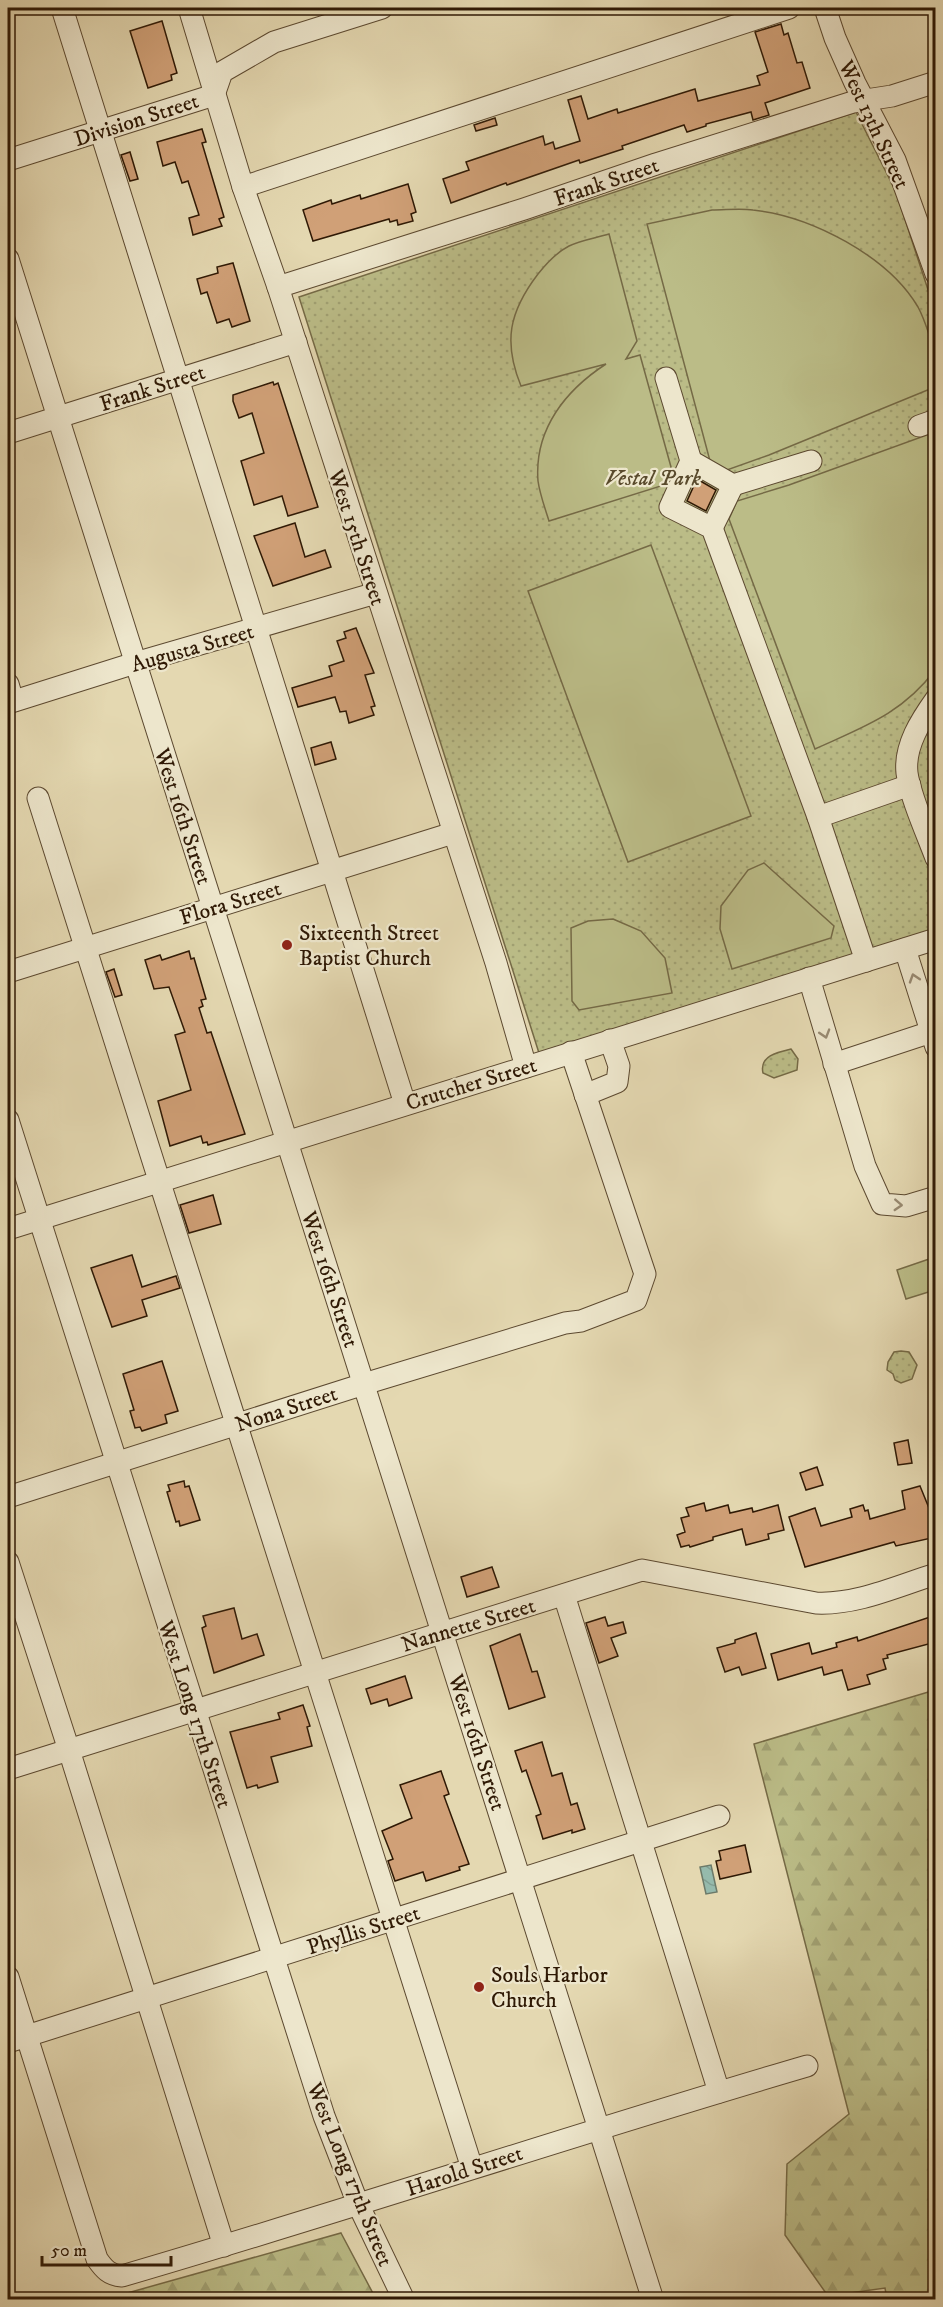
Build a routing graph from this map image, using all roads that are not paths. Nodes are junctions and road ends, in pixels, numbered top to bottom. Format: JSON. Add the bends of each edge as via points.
{"nodes":[{"id":1,"x":62,"y":8,"type":"edge"},
{"id":2,"x":189,"y":8,"type":"edge"},
{"id":3,"x":382,"y":8,"type":"edge"},
{"id":4,"x":789,"y":8,"type":"edge"},
{"id":5,"x":825,"y":8,"type":"edge"},
{"id":6,"x":936,"y":82,"type":"edge"},
{"id":7,"x":214,"y":94,"type":"junction"},
{"id":8,"x":864,"y":100,"type":"junction"},
{"id":9,"x":100,"y":131,"type":"junction"},
{"id":10,"x":8,"y":160,"type":"edge"},
{"id":11,"x":243,"y":187,"type":"junction"},
{"id":12,"x":8,"y":259,"type":"edge"},
{"id":13,"x":936,"y":274,"type":"edge"},
{"id":14,"x":278,"y":287,"type":"junction"},
{"id":15,"x":296,"y":342,"type":"junction"},
{"id":16,"x":666,"y":378,"type":"dead end"},
{"id":17,"x":178,"y":379,"type":"junction"},
{"id":18,"x":58,"y":417,"type":"junction"},
{"id":19,"x":8,"y":433,"type":"edge"},
{"id":20,"x":691,"y":461,"type":"junction"},
{"id":21,"x":811,"y":461,"type":"dead end"},
{"id":22,"x":733,"y":485,"type":"junction"},
{"id":23,"x":712,"y":528,"type":"junction"},
{"id":24,"x":376,"y":593,"type":"junction"},
{"id":25,"x":255,"y":629,"type":"junction"},
{"id":26,"x":135,"y":663,"type":"junction"},
{"id":27,"x":9,"y":696,"type":"edge"},
{"id":28,"x":936,"y":699,"type":"edge"},
{"id":29,"x":910,"y":785,"type":"junction"},
{"id":30,"x":38,"y":798,"type":"dead end"},
{"id":31,"x":818,"y":818,"type":"junction"},
{"id":32,"x":453,"y":833,"type":"junction"},
{"id":33,"x":936,"y":858,"type":"edge"},
{"id":34,"x":332,"y":871,"type":"junction"},
{"id":35,"x":213,"y":908,"type":"junction"},
{"id":36,"x":936,"y":939,"type":"edge"},
{"id":37,"x":86,"y":948,"type":"junction"},
{"id":38,"x":904,"y":949,"type":"junction"},
{"id":39,"x":866,"y":961,"type":"junction"},
{"id":40,"x":8,"y":972,"type":"edge"},
{"id":41,"x":809,"y":978,"type":"junction"},
{"id":42,"x":610,"y":1040,"type":"junction"},
{"id":43,"x":933,"y":1040,"type":"edge"},
{"id":44,"x":572,"y":1052,"type":"junction"},
{"id":45,"x":834,"y":1064,"type":"junction"},
{"id":46,"x":526,"y":1067,"type":"junction"},
{"id":47,"x":585,"y":1095,"type":"junction"},
{"id":48,"x":405,"y":1104,"type":"junction"},
{"id":49,"x":8,"y":1120,"type":"edge"},
{"id":50,"x":287,"y":1141,"type":"junction"},
{"id":51,"x":160,"y":1181,"type":"junction"},
{"id":52,"x":936,"y":1197,"type":"edge"},
{"id":53,"x":39,"y":1218,"type":"junction"},
{"id":54,"x":8,"y":1229,"type":"edge"},
{"id":55,"x":364,"y":1384,"type":"junction"},
{"id":56,"x":237,"y":1424,"type":"junction"},
{"id":57,"x":116,"y":1462,"type":"junction"},
{"id":58,"x":8,"y":1497,"type":"edge"},
{"id":59,"x":8,"y":1562,"type":"edge"},
{"id":60,"x":936,"y":1574,"type":"edge"},
{"id":61,"x":564,"y":1594,"type":"junction"},
{"id":62,"x":443,"y":1632,"type":"junction"},
{"id":63,"x":315,"y":1672,"type":"junction"},
{"id":64,"x":195,"y":1711,"type":"junction"},
{"id":65,"x":69,"y":1750,"type":"junction"},
{"id":66,"x":8,"y":1769,"type":"edge"},
{"id":67,"x":719,"y":1816,"type":"dead end"},
{"id":68,"x":641,"y":1841,"type":"junction"},
{"id":69,"x":521,"y":1879,"type":"junction"},
{"id":70,"x":394,"y":1919,"type":"junction"},
{"id":71,"x":273,"y":1958,"type":"junction"},
{"id":72,"x":8,"y":1977,"type":"edge"},
{"id":73,"x":147,"y":1998,"type":"junction"},
{"id":74,"x":17,"y":2039,"type":"edge"},
{"id":75,"x":807,"y":2067,"type":"dead end"},
{"id":76,"x":719,"y":2092,"type":"junction"},
{"id":77,"x":597,"y":2128,"type":"junction"},
{"id":78,"x":472,"y":2168,"type":"junction"},
{"id":79,"x":358,"y":2204,"type":"junction"},
{"id":80,"x":224,"y":2246,"type":"junction"},
{"id":81,"x":404,"y":2300,"type":"edge"},
{"id":82,"x":653,"y":2300,"type":"edge"}],
"edges":[{"from":1,"to":9,"type":"street"},
{"from":2,"to":7,"type":"street","name":"West 15th Street"},
{"from":3,"to":7,"type":"street","name":"Division Street","via":[[274,42],[222,72]]},
{"from":4,"to":11,"type":"street"},
{"from":5,"to":8,"type":"street","name":"West 13th Street"},
{"from":6,"to":8,"type":"street","name":"Frank Street"},
{"from":7,"to":9,"type":"street","name":"Division Street"},
{"from":7,"to":11,"type":"street","name":"West 15th Street"},
{"from":8,"to":13,"type":"street","name":"West 13th Street","via":[[895,160]]},
{"from":8,"to":14,"type":"street","name":"Frank Street"},
{"from":9,"to":10,"type":"street","name":"Division Street"},
{"from":9,"to":17,"type":"street"},
{"from":11,"to":14,"type":"street","name":"West 15th Street"},
{"from":12,"to":18,"type":"street","name":"West 16th Street"},
{"from":14,"to":15,"type":"street","name":"West 15th Street"},
{"from":15,"to":17,"type":"street","name":"Frank Street"},
{"from":15,"to":24,"type":"street","name":"West 15th Street"},
{"from":16,"to":20,"type":"street"},
{"from":17,"to":18,"type":"street","name":"Frank Street"},
{"from":17,"to":25,"type":"street"},
{"from":18,"to":19,"type":"street","name":"Frank Street"},
{"from":18,"to":26,"type":"street","name":"West 16th Street"},
{"from":20,"to":22,"type":"street"},
{"from":20,"to":23,"type":"street","via":[[670,507]]},
{"from":21,"to":22,"type":"street"},
{"from":22,"to":23,"type":"street"},
{"from":23,"to":31,"type":"street"},
{"from":24,"to":25,"type":"street","name":"Augusta Street"},
{"from":24,"to":32,"type":"street","name":"West 15th Street"},
{"from":25,"to":26,"type":"street","name":"Augusta Street"},
{"from":25,"to":34,"type":"street"},
{"from":26,"to":27,"type":"street","name":"Augusta Street"},
{"from":26,"to":35,"type":"street","name":"West 16th Street"},
{"from":28,"to":29,"type":"street","via":[[910,746]]},
{"from":29,"to":31,"type":"street"},
{"from":29,"to":33,"type":"street"},
{"from":30,"to":37,"type":"street"},
{"from":31,"to":39,"type":"street"},
{"from":32,"to":34,"type":"street","name":"Flora Street"},
{"from":32,"to":46,"type":"street","name":"West 15th Street"},
{"from":34,"to":35,"type":"street","name":"Flora Street"},
{"from":34,"to":48,"type":"street"},
{"from":35,"to":37,"type":"street","name":"Flora Street"},
{"from":35,"to":50,"type":"street","name":"West 16th Street"},
{"from":36,"to":38,"type":"street","name":"Crutcher Street"},
{"from":37,"to":40,"type":"street","name":"Flora Street"},
{"from":37,"to":51,"type":"street"},
{"from":38,"to":39,"type":"street","name":"Crutcher Street"},
{"from":43,"to":38,"type":"street","one_way":true},
{"from":39,"to":41,"type":"street","name":"Crutcher Street"},
{"from":41,"to":42,"type":"street","name":"Crutcher Street"},
{"from":41,"to":45,"type":"street","one_way":true},
{"from":42,"to":44,"type":"street","name":"Crutcher Street"},
{"from":42,"to":47,"type":"street","via":[[619,1066],[617,1082]]},
{"from":43,"to":45,"type":"street"},
{"from":44,"to":46,"type":"street","name":"Crutcher Street"},
{"from":44,"to":47,"type":"street"},
{"from":45,"to":52,"type":"street","one_way":true,"via":[[865,1166],[882,1204],[906,1206]]},
{"from":46,"to":48,"type":"street","name":"Crutcher Street"},
{"from":47,"to":55,"type":"street","name":"Nona Street","via":[[645,1274],[636,1300],[581,1321]]},
{"from":48,"to":50,"type":"street","name":"Crutcher Street"},
{"from":49,"to":53,"type":"street","name":"West Long 17th Street"},
{"from":50,"to":51,"type":"street","name":"Crutcher Street"},
{"from":50,"to":55,"type":"street","name":"West 16th Street"},
{"from":51,"to":53,"type":"street","name":"Crutcher Street"},
{"from":51,"to":56,"type":"street"},
{"from":53,"to":54,"type":"street","name":"Crutcher Street"},
{"from":53,"to":57,"type":"street","name":"West Long 17th Street"},
{"from":55,"to":56,"type":"street","name":"Nona Street"},
{"from":55,"to":62,"type":"street","name":"West 16th Street"},
{"from":56,"to":57,"type":"street","name":"Nona Street"},
{"from":56,"to":63,"type":"street"},
{"from":57,"to":58,"type":"street","name":"Nona Street"},
{"from":57,"to":64,"type":"street","name":"West Long 17th Street"},
{"from":59,"to":65,"type":"street"},
{"from":60,"to":61,"type":"street","name":"Nannette Street","via":[[831,1604],[642,1570]]},
{"from":61,"to":62,"type":"street","name":"Nannette Street"},
{"from":61,"to":68,"type":"street"},
{"from":62,"to":63,"type":"street","name":"Nannette Street"},
{"from":62,"to":69,"type":"street","name":"West 16th Street"},
{"from":63,"to":64,"type":"street","name":"Nannette Street"},
{"from":63,"to":70,"type":"street"},
{"from":64,"to":65,"type":"street","name":"Nannette Street"},
{"from":64,"to":71,"type":"street","name":"West Long 17th Street"},
{"from":65,"to":66,"type":"street","name":"Nannette Street"},
{"from":65,"to":73,"type":"street"},
{"from":67,"to":68,"type":"street","name":"Phyllis Street"},
{"from":68,"to":69,"type":"street","name":"Phyllis Street"},
{"from":68,"to":76,"type":"street"},
{"from":69,"to":70,"type":"street","name":"Phyllis Street"},
{"from":69,"to":77,"type":"street","name":"West 16th Street"},
{"from":70,"to":71,"type":"street","name":"Phyllis Street"},
{"from":70,"to":78,"type":"street"},
{"from":71,"to":73,"type":"street","name":"Phyllis Street"},
{"from":71,"to":79,"type":"street","name":"West Long 17th Street","via":[[324,2116]]},
{"from":72,"to":74,"type":"street"},
{"from":73,"to":74,"type":"street","name":"Phyllis Street"},
{"from":73,"to":80,"type":"street"},
{"from":74,"to":80,"type":"street","name":"Harold Street","via":[[97,2259],[109,2273],[122,2276]]},
{"from":75,"to":76,"type":"street","name":"Harold Street"},
{"from":76,"to":77,"type":"street","name":"Harold Street"},
{"from":77,"to":78,"type":"street","name":"Harold Street"},
{"from":77,"to":82,"type":"street","name":"West 16th Street"},
{"from":78,"to":79,"type":"street","name":"Harold Street"},
{"from":79,"to":80,"type":"street","name":"Harold Street"},
{"from":79,"to":81,"type":"street","name":"West Long 17th Street"}]}
